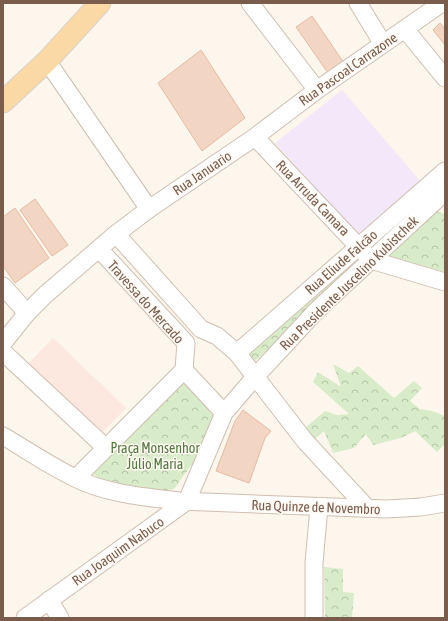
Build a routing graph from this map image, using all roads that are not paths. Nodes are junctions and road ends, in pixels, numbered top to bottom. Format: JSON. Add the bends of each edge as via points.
{"nodes":[{"id":1,"x":100,"y":3,"type":"edge"},
{"id":2,"x":250,"y":3,"type":"edge"},
{"id":3,"x":358,"y":3,"type":"edge"},
{"id":4,"x":442,"y":3,"type":"edge"},
{"id":5,"x":405,"y":29,"type":"junction"},
{"id":6,"x":383,"y":44,"type":"junction"},
{"id":7,"x":47,"y":61,"type":"junction"},
{"id":8,"x":445,"y":78,"type":"edge"},
{"id":9,"x":317,"y":90,"type":"junction"},
{"id":10,"x":3,"y":102,"type":"edge"},
{"id":11,"x":255,"y":137,"type":"junction"},
{"id":12,"x":445,"y":171,"type":"edge"},
{"id":13,"x":442,"y":198,"type":"edge"},
{"id":14,"x":149,"y":210,"type":"junction"},
{"id":15,"x":116,"y":234,"type":"junction"},
{"id":16,"x":358,"y":246,"type":"junction"},
{"id":17,"x":98,"y":249,"type":"junction"},
{"id":18,"x":372,"y":260,"type":"junction"},
{"id":19,"x":445,"y":282,"type":"edge"},
{"id":20,"x":6,"y":295,"type":"edge"},
{"id":21,"x":27,"y":313,"type":"junction"},
{"id":22,"x":201,"y":329,"type":"junction"},
{"id":23,"x":3,"y":343,"type":"edge"},
{"id":24,"x":186,"y":343,"type":"junction"},
{"id":25,"x":3,"y":352,"type":"edge"},
{"id":26,"x":237,"y":353,"type":"junction"},
{"id":27,"x":184,"y":370,"type":"junction"},
{"id":28,"x":255,"y":377,"type":"junction"},
{"id":29,"x":224,"y":413,"type":"junction"},
{"id":30,"x":3,"y":436,"type":"edge"},
{"id":31,"x":106,"y":448,"type":"junction"},
{"id":32,"x":76,"y":478,"type":"junction"},
{"id":33,"x":187,"y":501,"type":"junction"},
{"id":34,"x":445,"y":503,"type":"edge"},
{"id":35,"x":319,"y":507,"type":"junction"},
{"id":36,"x":367,"y":508,"type":"junction"},
{"id":37,"x":49,"y":600,"type":"junction"},
{"id":38,"x":25,"y":618,"type":"edge"},
{"id":39,"x":60,"y":618,"type":"edge"},
{"id":40,"x":314,"y":618,"type":"edge"}],
"edges":[{"from":1,"to":7,"type":"main road"},
{"from":2,"to":9,"type":"street"},
{"from":3,"to":6,"type":"street"},
{"from":4,"to":5,"type":"street","name":"Rua Pascoal Carrazone"},
{"from":5,"to":6,"type":"street","name":"Rua Pascoal Carrazone"},
{"from":5,"to":8,"type":"street"},
{"from":6,"to":9,"type":"street","name":"Rua Pascoal Carrazone"},
{"from":7,"to":10,"type":"main road"},
{"from":7,"to":14,"type":"street"},
{"from":9,"to":11,"type":"street","name":"Rua Pascoal Carrazone"},
{"from":11,"to":14,"type":"street","name":"Rua Januario"},
{"from":11,"to":16,"type":"street","name":"Rua Arruda Camara"},
{"from":12,"to":16,"type":"street","name":"Rua Eliude Falcão"},
{"from":13,"to":18,"type":"street","name":"Rua Presidente Juscelino Kubistchek"},
{"from":14,"to":15,"type":"street","name":"Rua Januario"},
{"from":15,"to":17,"type":"street","name":"Rua Januario"},
{"from":15,"to":22,"type":"street"},
{"from":16,"to":18,"type":"street","name":"Rua Arruda Camara"},
{"from":16,"to":26,"type":"street","name":"Rua Eliude Falcão"},
{"from":17,"to":21,"type":"street","name":"Rua Januario"},
{"from":17,"to":24,"type":"street","name":"Travessa do Mercado"},
{"from":18,"to":19,"type":"street"},
{"from":18,"to":28,"type":"street","name":"Rua Presidente Juscelino Kubistchek","via":[[317,310]]},
{"from":20,"to":21,"type":"street"},
{"from":21,"to":23,"type":"street","name":"Rua Januario"},
{"from":22,"to":24,"type":"street"},
{"from":22,"to":26,"type":"street","via":[[217,336]]},
{"from":24,"to":27,"type":"street","name":"Travessa do Mercado"},
{"from":25,"to":31,"type":"street"},
{"from":26,"to":28,"type":"street"},
{"from":27,"to":29,"type":"street"},
{"from":27,"to":31,"type":"street"},
{"from":28,"to":29,"type":"street","name":"Rua Presidente Juscelino Kubistchek"},
{"from":28,"to":36,"type":"street","via":[[305,441]]},
{"from":29,"to":33,"type":"street","name":"Rua Presidente Juscelino Kubistchek"},
{"from":30,"to":32,"type":"street","name":"Rua Quinze de Novembro"},
{"from":31,"to":32,"type":"street"},
{"from":32,"to":33,"type":"street","name":"Rua Quinze de Novembro","via":[[109,490]]},
{"from":33,"to":35,"type":"street","name":"Rua Quinze de Novembro"},
{"from":33,"to":37,"type":"street","name":"Rua Joaquim Nabuco"},
{"from":34,"to":36,"type":"street","name":"Rua Quinze de Novembro","via":[[421,507]]},
{"from":35,"to":36,"type":"street","name":"Rua Quinze de Novembro"},
{"from":35,"to":40,"type":"street","via":[[314,563]]},
{"from":37,"to":38,"type":"street","name":"Rua Joaquim Nabuco"},
{"from":37,"to":39,"type":"street"}]}
